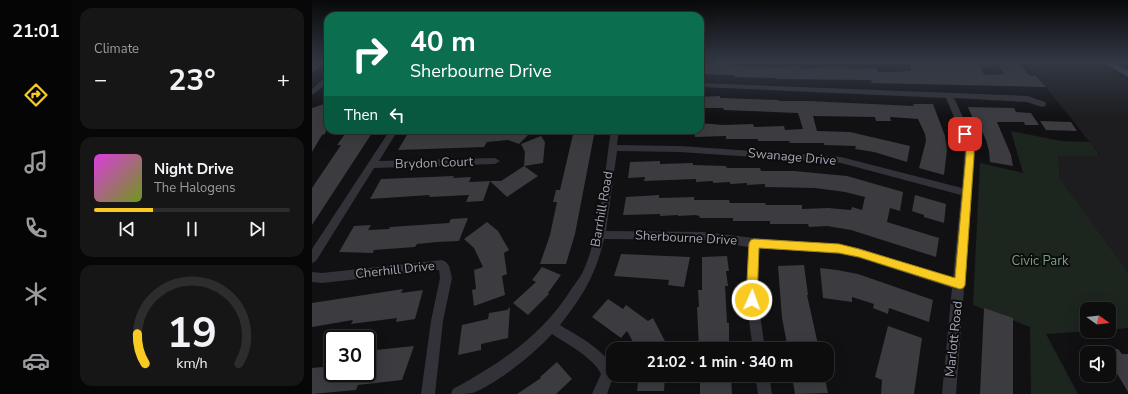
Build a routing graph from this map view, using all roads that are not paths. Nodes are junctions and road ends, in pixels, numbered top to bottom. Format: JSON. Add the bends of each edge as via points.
{"nodes":[{"id":1,"x":324,"y":82,"type":"edge"},
{"id":2,"x":704,"y":85,"type":"edge"},
{"id":3,"x":312,"y":93,"type":"edge"},
{"id":4,"x":949,"y":96,"type":"junction"},
{"id":5,"x":1042,"y":104,"type":"dead end"},
{"id":6,"x":392,"y":134,"type":"edge"},
{"id":7,"x":614,"y":134,"type":"edge"},
{"id":8,"x":612,"y":148,"type":"junction"},
{"id":9,"x":495,"y":161,"type":"dead end"},
{"id":10,"x":373,"y":165,"type":"junction"},
{"id":11,"x":967,"y":193,"type":"junction"},
{"id":12,"x":600,"y":235,"type":"junction"},
{"id":13,"x":754,"y":243,"type":"junction"},
{"id":14,"x":312,"y":258,"type":"edge"},
{"id":15,"x":312,"y":277,"type":"edge"},
{"id":16,"x":960,"y":285,"type":"junction"},
{"id":17,"x":552,"y":327,"type":"junction"},
{"id":18,"x":758,"y":342,"type":"edge"},
{"id":19,"x":763,"y":382,"type":"edge"},
{"id":20,"x":428,"y":394,"type":"edge"},
{"id":21,"x":458,"y":394,"type":"edge"},
{"id":22,"x":599,"y":394,"type":"edge"},
{"id":23,"x":765,"y":394,"type":"edge"},
{"id":24,"x":949,"y":394,"type":"edge"}],
"edges":[{"from":1,"to":3,"type":"street"},
{"from":2,"to":4,"type":"street"},
{"from":4,"to":5,"type":"street","via":[[1028,99]]},
{"from":4,"to":11,"type":"street","name":"Marlott Road","via":[[970,143]]},
{"from":6,"to":10,"type":"street"},
{"from":7,"to":8,"type":"street","name":"Barrhill Road"},
{"from":8,"to":11,"type":"street","name":"Swanage Drive","via":[[667,148],[840,160]]},
{"from":8,"to":12,"type":"street","name":"Barrhill Road"},
{"from":9,"to":10,"type":"street","name":"Brydon Court"},
{"from":10,"to":14,"type":"street"},
{"from":11,"to":16,"type":"street","name":"Marlott Road"},
{"from":12,"to":13,"type":"street","name":"Sherbourne Drive","via":[[703,236]]},
{"from":12,"to":17,"type":"street","name":"Barrhill Road","via":[[590,269],[569,306]]},
{"from":13,"to":16,"type":"street","name":"Sherbourne Drive","via":[[839,248]]},
{"from":13,"to":18,"type":"street","via":[[752,300]]},
{"from":15,"to":20,"type":"street","name":"Cherhill Drive","via":[[442,265],[446,278],[437,321]]},
{"from":16,"to":24,"type":"street","name":"Marlott Road"},
{"from":17,"to":21,"type":"street","name":"Barrhill Road","via":[[512,362]]},
{"from":17,"to":22,"type":"street","via":[[595,356],[606,367],[608,375]]},
{"from":19,"to":23,"type":"street"}]}
